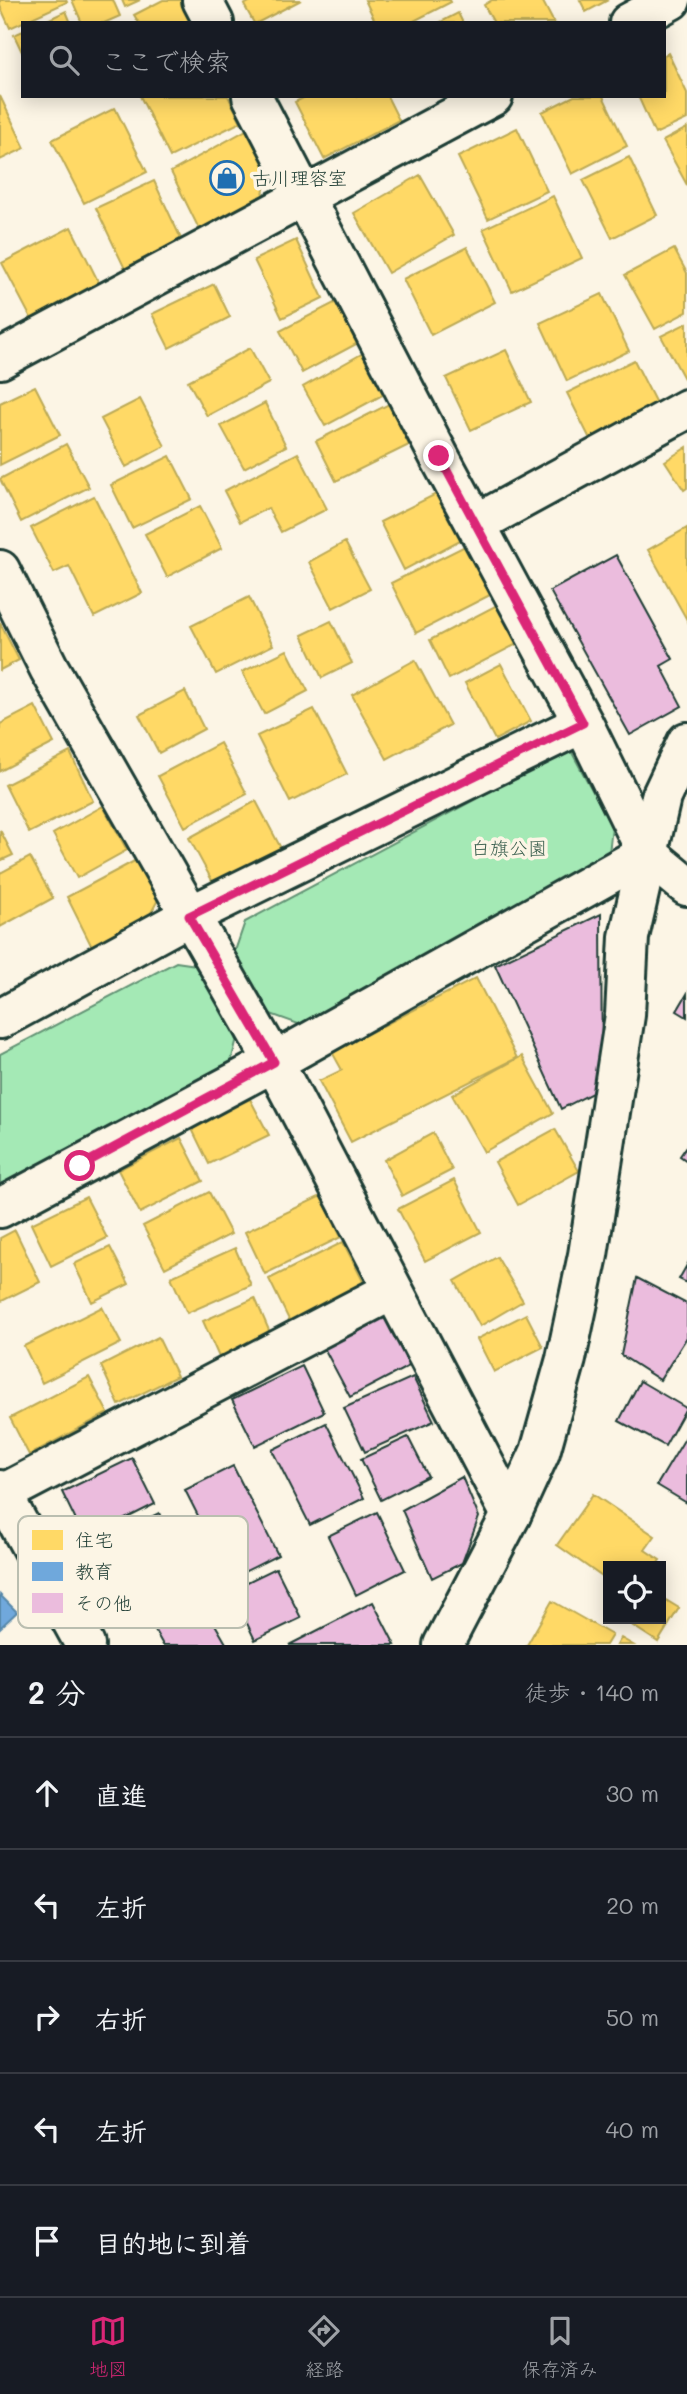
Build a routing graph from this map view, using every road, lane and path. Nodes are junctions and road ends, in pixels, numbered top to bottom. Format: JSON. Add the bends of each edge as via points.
{"nodes":[{"id":1,"x":202,"y":0,"type":"edge"},
{"id":2,"x":671,"y":0,"type":"edge"},
{"id":3,"x":213,"y":21,"type":"edge"},
{"id":4,"x":633,"y":21,"type":"edge"},
{"id":5,"x":253,"y":98,"type":"edge"},
{"id":6,"x":489,"y":98,"type":"edge"},
{"id":7,"x":304,"y":198,"type":"junction"},
{"id":8,"x":0,"y":359,"type":"edge"},
{"id":9,"x":687,"y":409,"type":"edge"},
{"id":10,"x":476,"y":524,"type":"junction"},
{"id":11,"x":0,"y":570,"type":"edge"},
{"id":12,"x":583,"y":723,"type":"junction"},
{"id":13,"x":687,"y":742,"type":"edge"},
{"id":14,"x":647,"y":853,"type":"junction"},
{"id":15,"x":687,"y":886,"type":"edge"},
{"id":16,"x":189,"y":916,"type":"junction"},
{"id":17,"x":0,"y":1019,"type":"edge"},
{"id":18,"x":274,"y":1062,"type":"junction"},
{"id":19,"x":0,"y":1208,"type":"edge"},
{"id":20,"x":393,"y":1290,"type":"junction"},
{"id":21,"x":1,"y":1492,"type":"edge"},
{"id":22,"x":511,"y":1515,"type":"junction"},
{"id":23,"x":18,"y":1523,"type":"edge"},
{"id":24,"x":76,"y":1628,"type":"edge"},
{"id":25,"x":85,"y":1645,"type":"edge"},
{"id":26,"x":443,"y":1645,"type":"edge"}],
"edges":[{"from":1,"to":3,"type":"street"},
{"from":2,"to":4,"type":"street"},
{"from":5,"to":7,"type":"street"},
{"from":6,"to":7,"type":"street"},
{"from":7,"to":8,"type":"street"},
{"from":7,"to":10,"type":"street"},
{"from":9,"to":10,"type":"street"},
{"from":10,"to":12,"type":"street"},
{"from":11,"to":16,"type":"street","via":[[49,668]]},
{"from":12,"to":14,"type":"street"},
{"from":12,"to":16,"type":"street"},
{"from":13,"to":14,"type":"street","via":[[661,797]]},
{"from":14,"to":15,"type":"street"},
{"from":14,"to":18,"type":"street"},
{"from":14,"to":22,"type":"street","via":[[629,937],[625,1015],[588,1255],[540,1452]]},
{"from":16,"to":17,"type":"street"},
{"from":16,"to":18,"type":"street"},
{"from":18,"to":19,"type":"street"},
{"from":18,"to":20,"type":"street"},
{"from":20,"to":21,"type":"street"},
{"from":20,"to":22,"type":"street"},
{"from":21,"to":23,"type":"street"},
{"from":22,"to":26,"type":"street"},
{"from":24,"to":25,"type":"street"}]}
